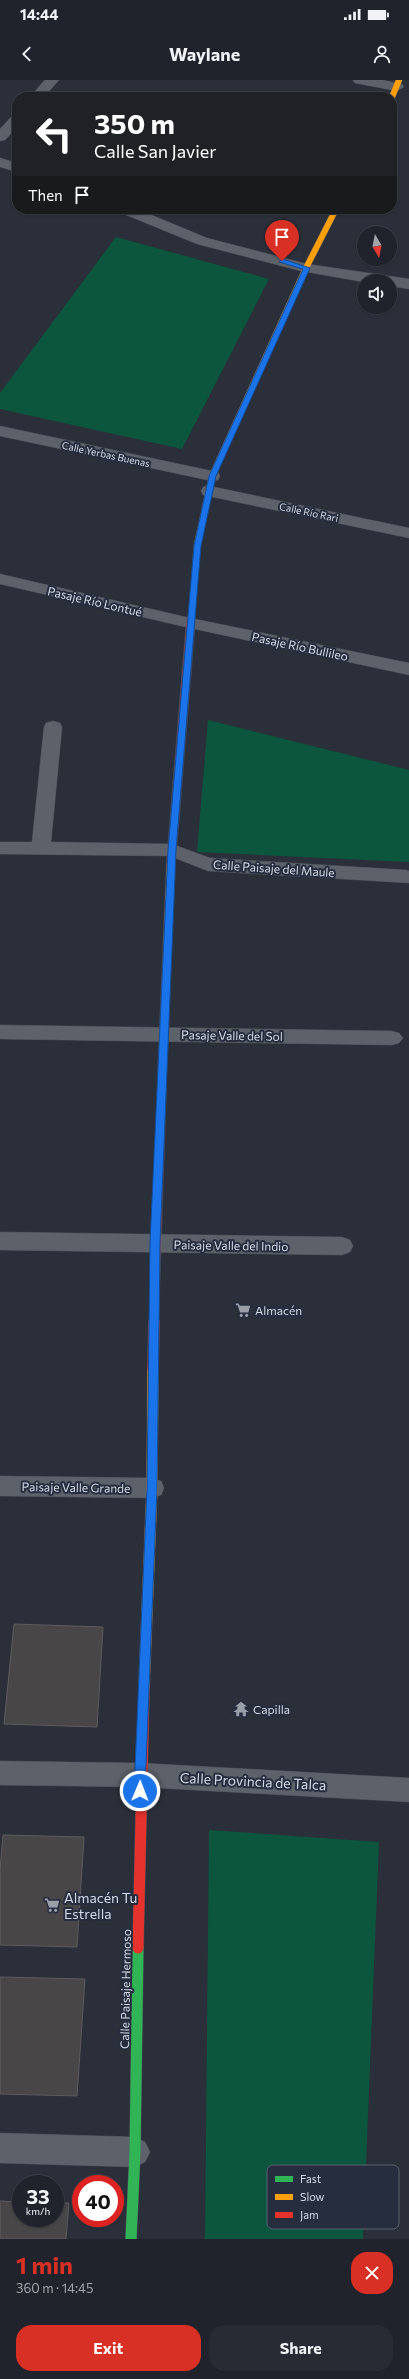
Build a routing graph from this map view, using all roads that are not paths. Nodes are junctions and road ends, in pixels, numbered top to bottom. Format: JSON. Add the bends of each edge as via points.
{"nodes":[{"id":1,"x":52,"y":80,"type":"edge"},
{"id":2,"x":360,"y":80,"type":"edge"},
{"id":3,"x":396,"y":88,"type":"edge"},
{"id":4,"x":41,"y":92,"type":"edge"},
{"id":5,"x":12,"y":124,"type":"edge"},
{"id":6,"x":0,"y":137,"type":"edge"},
{"id":7,"x":0,"y":162,"type":"edge"},
{"id":8,"x":12,"y":166,"type":"edge"},
{"id":9,"x":149,"y":214,"type":"edge"},
{"id":10,"x":333,"y":214,"type":"edge"},
{"id":11,"x":306,"y":268,"type":"junction"},
{"id":12,"x":357,"y":276,"type":"edge"},
{"id":13,"x":397,"y":282,"type":"edge"},
{"id":14,"x":409,"y":284,"type":"edge"},
{"id":15,"x":0,"y":431,"type":"edge"},
{"id":16,"x":211,"y":484,"type":"junction"},
{"id":17,"x":409,"y":533,"type":"edge"},
{"id":18,"x":0,"y":579,"type":"edge"},
{"id":19,"x":190,"y":624,"type":"junction"},
{"id":20,"x":409,"y":669,"type":"edge"},
{"id":21,"x":53,"y":727,"type":"dead end"},
{"id":22,"x":0,"y":848,"type":"edge"},
{"id":23,"x":41,"y":848,"type":"junction"},
{"id":24,"x":172,"y":850,"type":"junction"},
{"id":25,"x":406,"y":877,"type":"dead end"},
{"id":26,"x":0,"y":1032,"type":"edge"},
{"id":27,"x":166,"y":1033,"type":"junction"},
{"id":28,"x":392,"y":1038,"type":"dead end"},
{"id":29,"x":0,"y":1241,"type":"edge"},
{"id":30,"x":155,"y":1243,"type":"junction"},
{"id":31,"x":342,"y":1246,"type":"dead end"},
{"id":32,"x":0,"y":1486,"type":"edge"},
{"id":33,"x":152,"y":1488,"type":"junction"},
{"id":34,"x":0,"y":1773,"type":"edge"},
{"id":35,"x":140,"y":1775,"type":"junction"},
{"id":36,"x":409,"y":1790,"type":"edge"},
{"id":37,"x":0,"y":2148,"type":"edge"},
{"id":38,"x":134,"y":2152,"type":"junction"},
{"id":39,"x":131,"y":2239,"type":"edge"}],
"edges":[{"from":1,"to":4,"type":"street"},
{"from":2,"to":3,"type":"street"},
{"from":5,"to":6,"type":"street"},
{"from":7,"to":8,"type":"street"},
{"from":9,"to":11,"type":"street","via":[[202,241]]},
{"from":10,"to":11,"type":"street","name":"Calle Paisaje Hermoso"},
{"from":11,"to":12,"type":"street"},
{"from":11,"to":16,"type":"street","name":"Calle Paisaje Hermoso"},
{"from":13,"to":14,"type":"street"},
{"from":15,"to":16,"type":"street","name":"Calle Yerbas Buenas"},
{"from":16,"to":17,"type":"street","name":"Calle Río Rari"},
{"from":16,"to":19,"type":"street","name":"Calle Paisaje Hermoso","via":[[197,546]]},
{"from":18,"to":19,"type":"street","name":"Pasaje Río Lontué"},
{"from":19,"to":20,"type":"street","name":"Pasaje Río Bullileo"},
{"from":19,"to":24,"type":"street","name":"Calle Paisaje Hermoso"},
{"from":21,"to":23,"type":"street"},
{"from":22,"to":23,"type":"street","name":"Calle Paisaje del Maule"},
{"from":23,"to":24,"type":"street","name":"Calle Paisaje del Maule"},
{"from":24,"to":25,"type":"street","name":"Calle Paisaje del Maule","via":[[208,864]]},
{"from":24,"to":27,"type":"street","name":"Calle Paisaje Hermoso"},
{"from":26,"to":27,"type":"street","name":"Pasaje Valle del Sol"},
{"from":27,"to":28,"type":"street","name":"Pasaje Valle del Sol"},
{"from":27,"to":30,"type":"street","name":"Calle Paisaje Hermoso"},
{"from":29,"to":30,"type":"street","name":"Paisaje Valle del Indio"},
{"from":30,"to":31,"type":"street","name":"Paisaje Valle del Indio"},
{"from":30,"to":33,"type":"street","name":"Calle Paisaje Hermoso"},
{"from":32,"to":33,"type":"street","name":"Paisaje Valle Grande"},
{"from":33,"to":35,"type":"street","name":"Calle Paisaje Hermoso"},
{"from":34,"to":35,"type":"street","name":"Calle Provincia de Talca"},
{"from":35,"to":36,"type":"street","name":"Calle Provincia de Talca"},
{"from":35,"to":38,"type":"street","name":"Calle Paisaje Hermoso"},
{"from":37,"to":38,"type":"street"},
{"from":38,"to":39,"type":"street","name":"Calle Paisaje Hermoso"}]}
